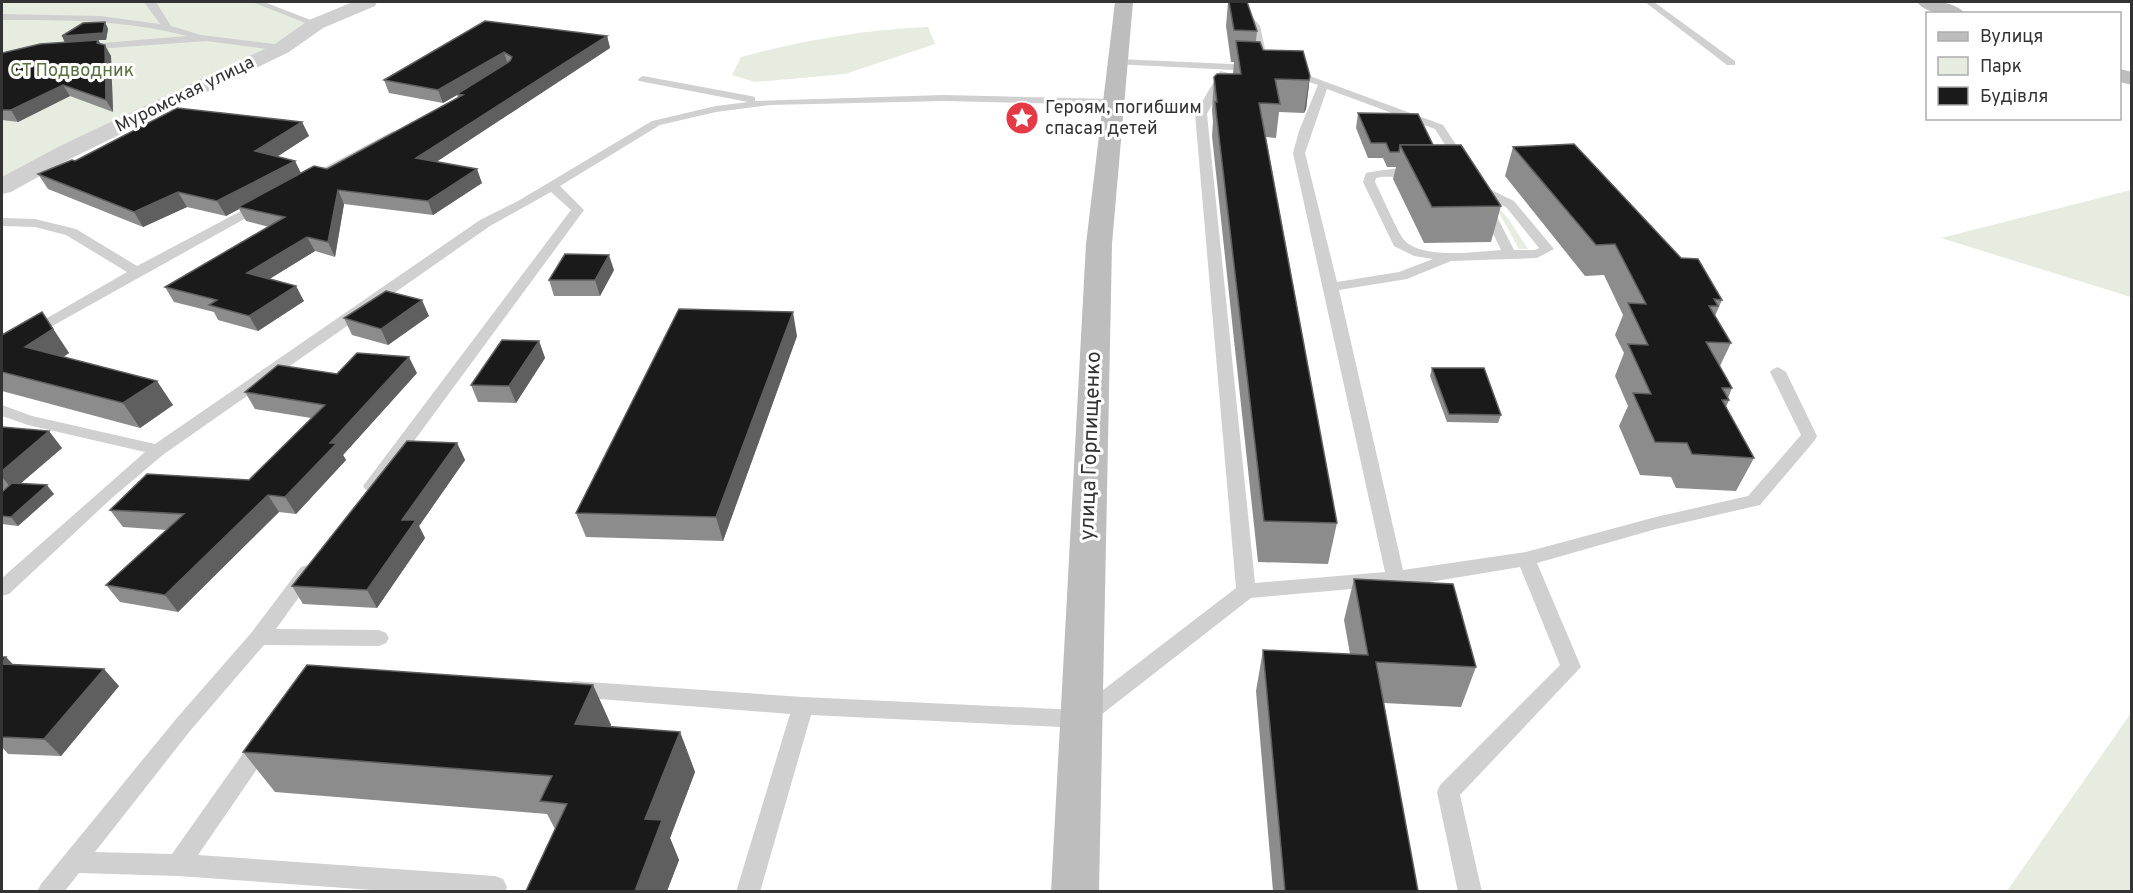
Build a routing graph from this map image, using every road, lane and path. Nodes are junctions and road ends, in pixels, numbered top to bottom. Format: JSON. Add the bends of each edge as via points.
{"nodes":[{"id":1,"x":149,"y":2,"type":"edge"},
{"id":2,"x":257,"y":2,"type":"edge"},
{"id":3,"x":368,"y":2,"type":"edge"},
{"id":4,"x":1124,"y":2,"type":"edge"},
{"id":5,"x":1236,"y":2,"type":"edge"},
{"id":6,"x":1649,"y":2,"type":"edge"},
{"id":7,"x":1926,"y":2,"type":"edge"},
{"id":8,"x":1952,"y":12,"type":"edge"},
{"id":9,"x":2,"y":17,"type":"edge"},
{"id":10,"x":316,"y":24,"type":"junction"},
{"id":11,"x":166,"y":26,"type":"junction"},
{"id":12,"x":206,"y":38,"type":"junction"},
{"id":13,"x":70,"y":48,"type":"edge"},
{"id":14,"x":282,"y":48,"type":"junction"},
{"id":15,"x":1118,"y":62,"type":"junction"},
{"id":16,"x":1731,"y":63,"type":"dead end"},
{"id":17,"x":1227,"y":67,"type":"junction"},
{"id":18,"x":1264,"y":69,"type":"junction"},
{"id":19,"x":643,"y":79,"type":"dead end"},
{"id":20,"x":1324,"y":84,"type":"junction"},
{"id":21,"x":770,"y":102,"type":"junction"},
{"id":22,"x":1114,"y":102,"type":"junction"},
{"id":23,"x":407,"y":127,"type":"edge"},
{"id":24,"x":1425,"y":173,"type":"edge"},
{"id":25,"x":2,"y":186,"type":"edge"},
{"id":26,"x":552,"y":186,"type":"junction"},
{"id":27,"x":294,"y":187,"type":"edge"},
{"id":28,"x":1477,"y":187,"type":"junction"},
{"id":29,"x":273,"y":198,"type":"edge"},
{"id":30,"x":2,"y":222,"type":"edge"},
{"id":31,"x":1509,"y":254,"type":"junction"},
{"id":32,"x":1449,"y":257,"type":"junction"},
{"id":33,"x":137,"y":272,"type":"junction"},
{"id":34,"x":1331,"y":287,"type":"junction"},
{"id":35,"x":2,"y":350,"type":"edge"},
{"id":36,"x":1778,"y":372,"type":"dead end"},
{"id":37,"x":2,"y":410,"type":"edge"},
{"id":38,"x":158,"y":450,"type":"junction"},
{"id":39,"x":365,"y":495,"type":"edge"},
{"id":40,"x":1526,"y":559,"type":"junction"},
{"id":41,"x":316,"y":561,"type":"edge"},
{"id":42,"x":1395,"y":576,"type":"junction"},
{"id":43,"x":2,"y":589,"type":"edge"},
{"id":44,"x":1246,"y":591,"type":"junction"},
{"id":45,"x":259,"y":638,"type":"junction"},
{"id":46,"x":379,"y":638,"type":"dead end"},
{"id":47,"x":556,"y":687,"type":"edge"},
{"id":48,"x":803,"y":706,"type":"junction"},
{"id":49,"x":1081,"y":720,"type":"junction"},
{"id":50,"x":270,"y":732,"type":"edge"},
{"id":51,"x":73,"y":862,"type":"junction"},
{"id":52,"x":178,"y":865,"type":"junction"},
{"id":53,"x":49,"y":891,"type":"edge"},
{"id":54,"x":493,"y":891,"type":"edge"},
{"id":55,"x":748,"y":891,"type":"edge"},
{"id":56,"x":1075,"y":891,"type":"edge"},
{"id":57,"x":1470,"y":891,"type":"edge"}],
"edges":[{"from":1,"to":11,"type":"lane"},
{"from":2,"to":10,"type":"lane"},
{"from":3,"to":10,"type":"street","name":"Муромская улица"},
{"from":4,"to":15,"type":"main road","name":"улица Горпищенко"},
{"from":5,"to":18,"type":"lane","via":[[1255,26]]},
{"from":6,"to":16,"type":"lane"},
{"from":7,"to":8,"type":"main road"},
{"from":9,"to":11,"type":"lane","via":[[99,19]]},
{"from":10,"to":14,"type":"street","name":"Муромская улица"},
{"from":11,"to":12,"type":"lane"},
{"from":12,"to":13,"type":"lane"},
{"from":12,"to":14,"type":"lane"},
{"from":14,"to":25,"type":"street","name":"Муромская улица"},
{"from":15,"to":17,"type":"lane"},
{"from":15,"to":22,"type":"main road","name":"улица Горпищенко"},
{"from":17,"to":18,"type":"lane"},
{"from":17,"to":44,"type":"lane","via":[[1200,114]]},
{"from":18,"to":20,"type":"lane","via":[[1283,69]]},
{"from":19,"to":21,"type":"lane"},
{"from":20,"to":28,"type":"lane","via":[[1439,127],[1463,174]]},
{"from":20,"to":34,"type":"lane","via":[[1299,153]]},
{"from":21,"to":22,"type":"lane","via":[[944,98]]},
{"from":21,"to":26,"type":"lane","via":[[656,123]]},
{"from":22,"to":49,"type":"main road","name":"улица Горпищенко","via":[[1099,244]]},
{"from":23,"to":27,"type":"lane"},
{"from":24,"to":32,"type":"lane","via":[[1381,173],[1370,176],[1369,182],[1399,243],[1419,253]]},
{"from":26,"to":38,"type":"lane","via":[[485,223]]},
{"from":26,"to":39,"type":"lane","via":[[578,210]]},
{"from":28,"to":31,"type":"lane"},
{"from":28,"to":31,"type":"lane","via":[[1510,204],[1547,249],[1537,254]]},
{"from":29,"to":33,"type":"lane"},
{"from":30,"to":33,"type":"lane","via":[[71,232]]},
{"from":31,"to":32,"type":"lane"},
{"from":32,"to":34,"type":"lane","via":[[1402,276]]},
{"from":33,"to":35,"type":"lane"},
{"from":34,"to":42,"type":"lane"},
{"from":36,"to":40,"type":"lane","via":[[1809,436],[1754,501]]},
{"from":37,"to":38,"type":"lane","via":[[28,420]]},
{"from":38,"to":43,"type":"lane"},
{"from":40,"to":42,"type":"lane","via":[[1430,575]]},
{"from":40,"to":57,"type":"lane","via":[[1571,667],[1448,792]]},
{"from":41,"to":45,"type":"lane"},
{"from":42,"to":44,"type":"lane"},
{"from":44,"to":49,"type":"lane"},
{"from":45,"to":46,"type":"lane"},
{"from":45,"to":51,"type":"lane"},
{"from":47,"to":48,"type":"lane"},
{"from":48,"to":49,"type":"lane"},
{"from":48,"to":55,"type":"lane"},
{"from":49,"to":56,"type":"main road","name":"улица Горпищенко"},
{"from":50,"to":52,"type":"lane"},
{"from":51,"to":52,"type":"lane"},
{"from":51,"to":53,"type":"lane"},
{"from":52,"to":54,"type":"lane","via":[[495,887]]}]}
